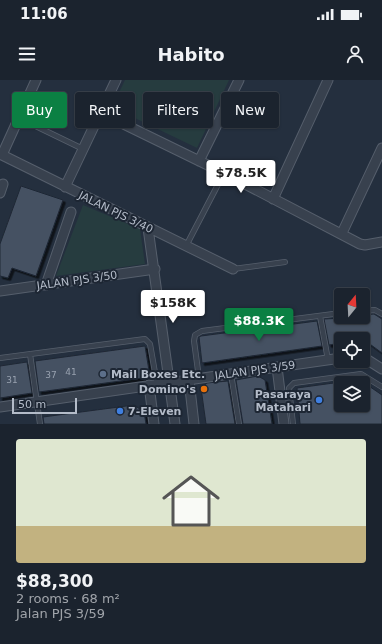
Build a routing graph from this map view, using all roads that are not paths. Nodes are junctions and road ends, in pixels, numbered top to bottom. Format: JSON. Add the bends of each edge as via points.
{"nodes":[{"id":1,"x":116,"y":80,"type":"edge"},
{"id":2,"x":240,"y":80,"type":"edge"},
{"id":3,"x":328,"y":80,"type":"edge"},
{"id":4,"x":32,"y":81,"type":"edge"},
{"id":5,"x":28,"y":92,"type":"edge"},
{"id":6,"x":111,"y":92,"type":"edge"},
{"id":7,"x":14,"y":128,"type":"edge"},
{"id":8,"x":40,"y":128,"type":"edge"},
{"id":9,"x":94,"y":128,"type":"edge"},
{"id":10,"x":132,"y":128,"type":"edge"},
{"id":11,"x":382,"y":148,"type":"edge"},
{"id":12,"x":83,"y":149,"type":"junction"},
{"id":13,"x":1,"y":155,"type":"edge"},
{"id":14,"x":199,"y":160,"type":"junction"},
{"id":15,"x":224,"y":173,"type":"junction"},
{"id":16,"x":65,"y":187,"type":"junction"},
{"id":17,"x":273,"y":199,"type":"junction"},
{"id":18,"x":71,"y":212,"type":"dead end"},
{"id":19,"x":148,"y":228,"type":"junction"},
{"id":20,"x":342,"y":233,"type":"junction"},
{"id":21,"x":382,"y":242,"type":"edge"},
{"id":22,"x":186,"y":246,"type":"junction"},
{"id":23,"x":285,"y":262,"type":"dead end"},
{"id":24,"x":155,"y":269,"type":"junction"},
{"id":25,"x":232,"y":269,"type":"joint"},
{"id":26,"x":46,"y":285,"type":"junction"},
{"id":27,"x":0,"y":291,"type":"edge"},
{"id":28,"x":370,"y":310,"type":"edge"},
{"id":29,"x":334,"y":314,"type":"edge"},
{"id":30,"x":382,"y":314,"type":"edge"},
{"id":31,"x":320,"y":316,"type":"junction"},
{"id":32,"x":30,"y":354,"type":"junction"},
{"id":33,"x":0,"y":358,"type":"edge"},
{"id":34,"x":334,"y":359,"type":"edge"},
{"id":35,"x":328,"y":360,"type":"junction"},
{"id":36,"x":370,"y":361,"type":"edge"},
{"id":37,"x":277,"y":367,"type":"junction"},
{"id":38,"x":382,"y":369,"type":"edge"},
{"id":39,"x":231,"y":374,"type":"junction"},
{"id":40,"x":199,"y":378,"type":"junction"},
{"id":41,"x":189,"y":380,"type":"junction"},
{"id":42,"x":170,"y":382,"type":"junction"},
{"id":43,"x":153,"y":385,"type":"junction"},
{"id":44,"x":382,"y":387,"type":"edge"},
{"id":45,"x":38,"y":401,"type":"junction"},
{"id":46,"x":0,"y":406,"type":"edge"},
{"id":47,"x":40,"y":424,"type":"edge"},
{"id":48,"x":154,"y":424,"type":"edge"},
{"id":49,"x":176,"y":424,"type":"edge"},
{"id":50,"x":194,"y":424,"type":"edge"},
{"id":51,"x":238,"y":424,"type":"edge"},
{"id":52,"x":284,"y":424,"type":"edge"},
{"id":53,"x":293,"y":424,"type":"edge"}],
"edges":[{"from":1,"to":6,"type":"street"},
{"from":2,"to":14,"type":"street"},
{"from":3,"to":17,"type":"street"},
{"from":4,"to":5,"type":"street"},
{"from":7,"to":13,"type":"street"},
{"from":8,"to":12,"type":"lane"},
{"from":9,"to":12,"type":"street"},
{"from":10,"to":14,"type":"street"},
{"from":11,"to":20,"type":"street"},
{"from":12,"to":16,"type":"street"},
{"from":13,"to":16,"type":"street","name":"JALAN PJS 3/40"},
{"from":14,"to":15,"type":"street"},
{"from":15,"to":17,"type":"street"},
{"from":15,"to":22,"type":"lane"},
{"from":16,"to":19,"type":"street","name":"JALAN PJS 3/40"},
{"from":17,"to":20,"type":"street"},
{"from":18,"to":26,"type":"street"},
{"from":19,"to":22,"type":"street","name":"JALAN PJS 3/40"},
{"from":19,"to":24,"type":"street"},
{"from":20,"to":21,"type":"street","via":[[362,244]]},
{"from":22,"to":25,"type":"street","name":"JALAN PJS 3/40"},
{"from":23,"to":25,"type":"lane"},
{"from":24,"to":26,"type":"street","name":"JALAN PJS 3/50"},
{"from":24,"to":42,"type":"street"},
{"from":26,"to":27,"type":"street","name":"JALAN PJS 3/50"},
{"from":28,"to":30,"type":"lane","via":[[376,310]]},
{"from":29,"to":31,"type":"lane"},
{"from":31,"to":35,"type":"lane"},
{"from":31,"to":40,"type":"lane","via":[[202,331],[196,335],[194,341]]},
{"from":32,"to":33,"type":"lane"},
{"from":32,"to":43,"type":"lane","via":[[145,339],[150,344]]},
{"from":32,"to":45,"type":"lane"},
{"from":34,"to":35,"type":"street","name":"JALAN PJS 3/59"},
{"from":35,"to":37,"type":"street","name":"JALAN PJS 3/59"},
{"from":36,"to":38,"type":"street"},
{"from":37,"to":39,"type":"street","name":"JALAN PJS 3/59"},
{"from":37,"to":52,"type":"street"},
{"from":39,"to":40,"type":"street","name":"JALAN PJS 3/59"},
{"from":39,"to":51,"type":"lane"},
{"from":40,"to":41,"type":"street","name":"JALAN PJS 3/59"},
{"from":41,"to":42,"type":"street","name":"JALAN PJS 3/59"},
{"from":41,"to":50,"type":"street"},
{"from":42,"to":43,"type":"street","name":"JALAN PJS 3/59"},
{"from":42,"to":49,"type":"street"},
{"from":43,"to":45,"type":"street","name":"JALAN PJS 3/59"},
{"from":43,"to":48,"type":"street"},
{"from":44,"to":53,"type":"lane","via":[[361,374],[294,383],[289,388]]},
{"from":45,"to":46,"type":"street","name":"JALAN PJS 3/59"},
{"from":45,"to":47,"type":"lane"}]}
